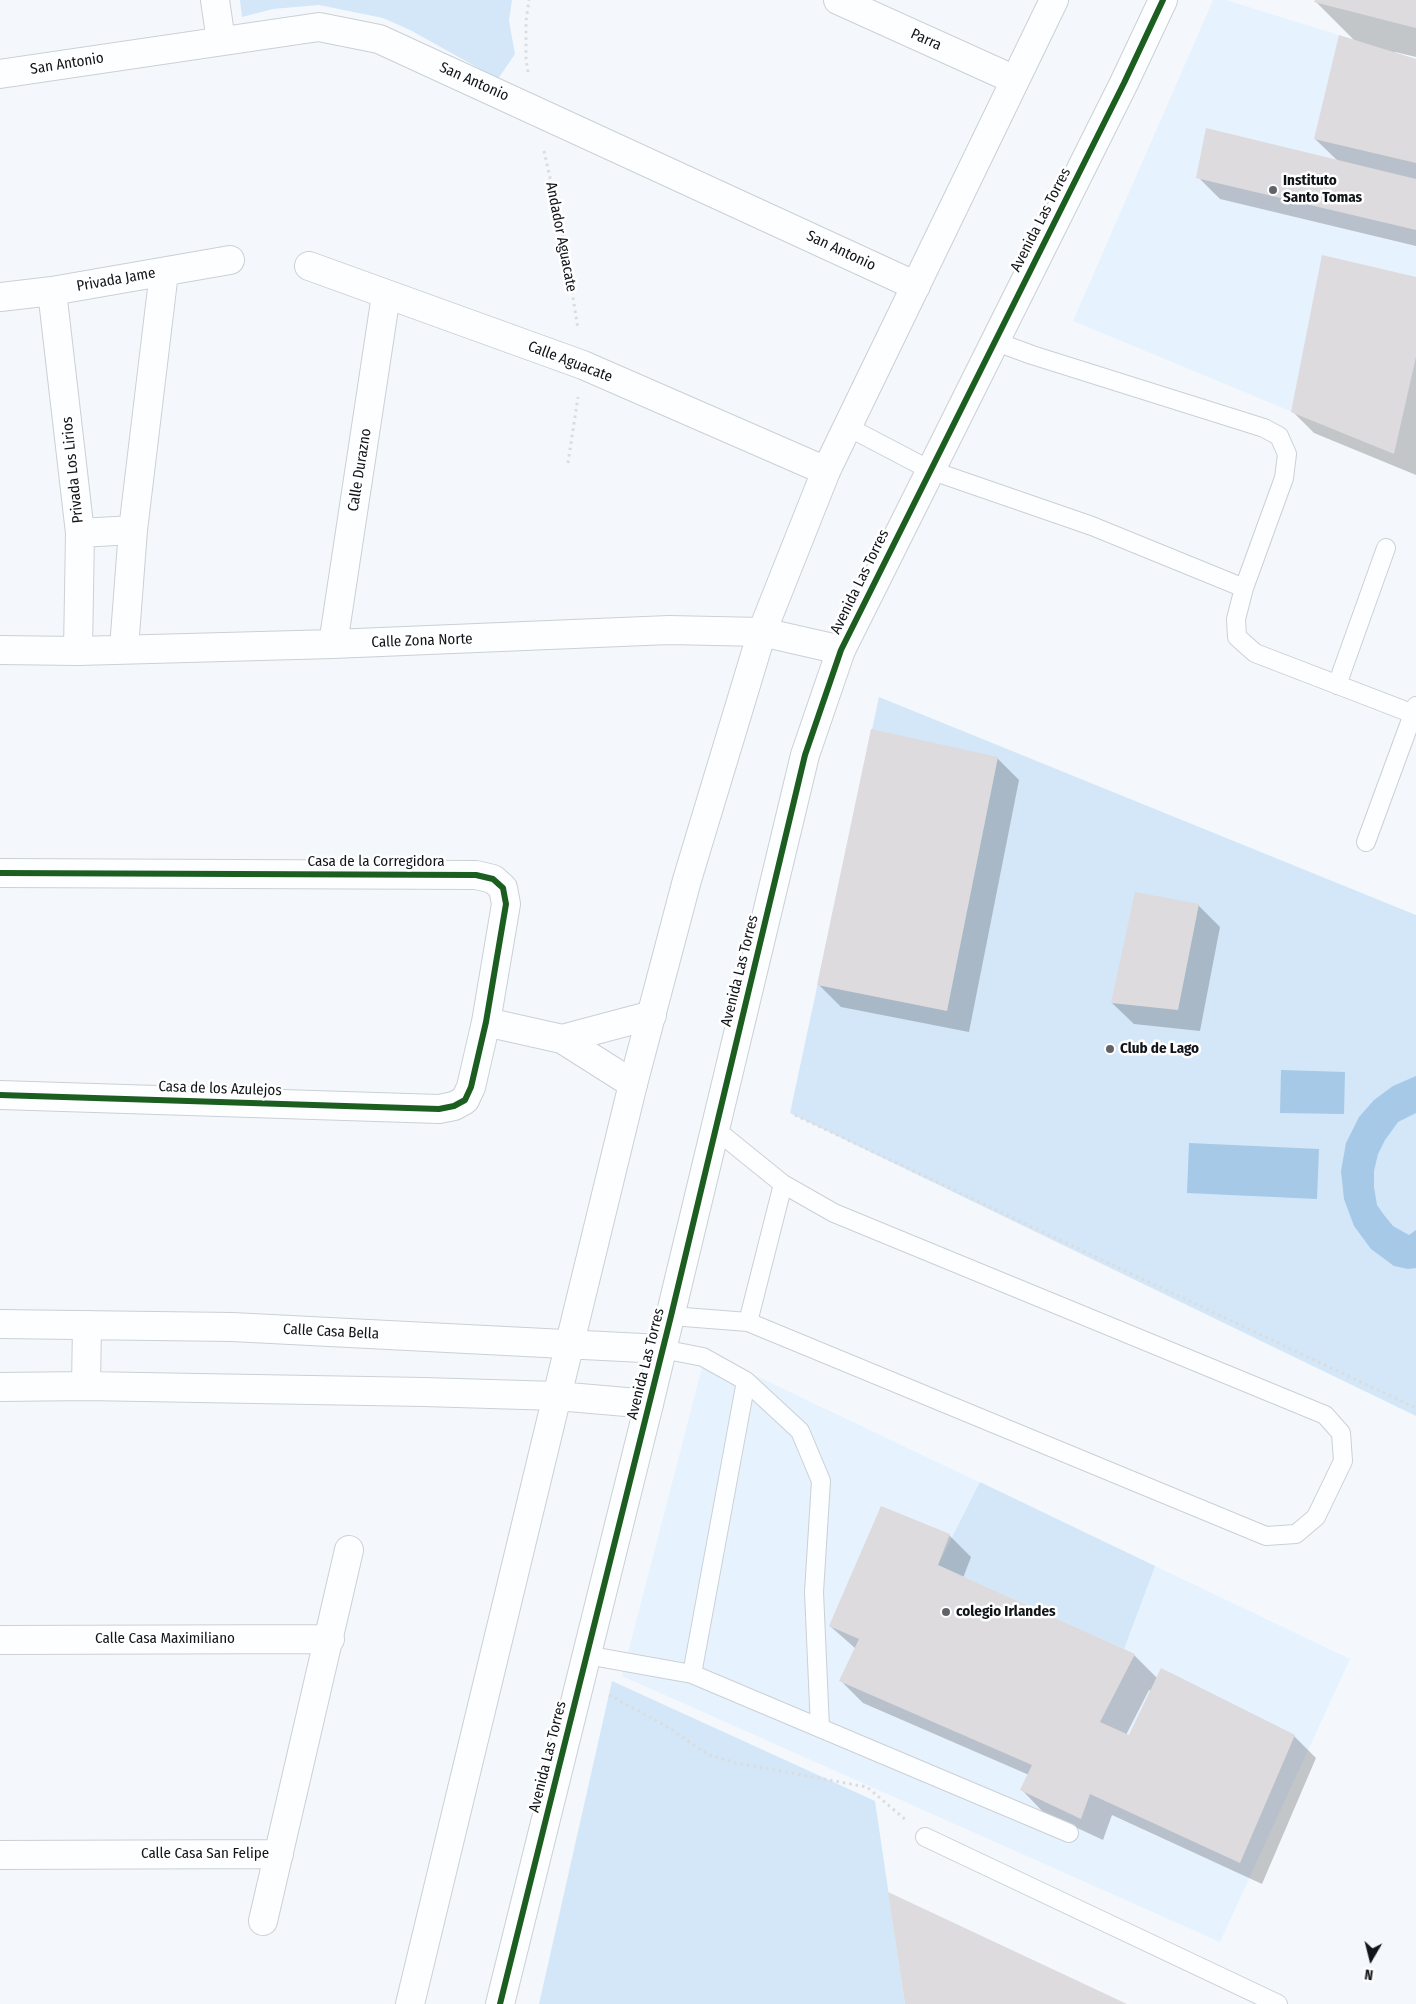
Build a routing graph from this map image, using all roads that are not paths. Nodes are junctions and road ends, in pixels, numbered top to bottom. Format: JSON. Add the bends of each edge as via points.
{"nodes":[{"id":1,"x":215,"y":0,"type":"edge"},
{"id":2,"x":838,"y":0,"type":"edge"},
{"id":3,"x":1054,"y":0,"type":"edge"},
{"id":4,"x":1163,"y":0,"type":"edge"},
{"id":5,"x":221,"y":40,"type":"junction"},
{"id":6,"x":0,"y":74,"type":"edge"},
{"id":7,"x":1015,"y":80,"type":"junction"},
{"id":8,"x":230,"y":260,"type":"dead end"},
{"id":9,"x":309,"y":266,"type":"dead end"},
{"id":10,"x":164,"y":272,"type":"junction"},
{"id":11,"x":916,"y":286,"type":"junction"},
{"id":12,"x":52,"y":291,"type":"junction"},
{"id":13,"x":386,"y":295,"type":"junction"},
{"id":14,"x":0,"y":297,"type":"edge"},
{"id":15,"x":994,"y":341,"type":"junction"},
{"id":16,"x":848,"y":427,"type":"junction"},
{"id":17,"x":930,"y":470,"type":"junction"},
{"id":18,"x":826,"y":472,"type":"junction"},
{"id":19,"x":133,"y":530,"type":"junction"},
{"id":20,"x":80,"y":533,"type":"junction"},
{"id":21,"x":1386,"y":548,"type":"dead end"},
{"id":22,"x":1244,"y":588,"type":"junction"},
{"id":23,"x":762,"y":632,"type":"junction"},
{"id":24,"x":333,"y":644,"type":"junction"},
{"id":25,"x":124,"y":648,"type":"junction"},
{"id":26,"x":0,"y":650,"type":"edge"},
{"id":27,"x":841,"y":650,"type":"junction"},
{"id":28,"x":78,"y":651,"type":"junction"},
{"id":29,"x":1337,"y":685,"type":"junction"},
{"id":30,"x":1415,"y":712,"type":"edge"},
{"id":31,"x":1366,"y":842,"type":"dead end"},
{"id":32,"x":0,"y":873,"type":"edge"},
{"id":33,"x":652,"y":1015,"type":"junction"},
{"id":34,"x":486,"y":1022,"type":"junction"},
{"id":35,"x":562,"y":1039,"type":"junction"},
{"id":36,"x":633,"y":1084,"type":"junction"},
{"id":37,"x":0,"y":1095,"type":"edge"},
{"id":38,"x":439,"y":1109,"type":"joint"},
{"id":39,"x":716,"y":1130,"type":"junction"},
{"id":40,"x":783,"y":1184,"type":"junction"},
{"id":41,"x":671,"y":1316,"type":"junction"},
{"id":42,"x":748,"y":1322,"type":"junction"},
{"id":43,"x":0,"y":1324,"type":"edge"},
{"id":44,"x":86,"y":1325,"type":"junction"},
{"id":45,"x":569,"y":1343,"type":"junction"},
{"id":46,"x":662,"y":1349,"type":"junction"},
{"id":47,"x":746,"y":1381,"type":"junction"},
{"id":48,"x":86,"y":1386,"type":"junction"},
{"id":49,"x":0,"y":1387,"type":"edge"},
{"id":50,"x":557,"y":1396,"type":"junction"},
{"id":51,"x":649,"y":1404,"type":"junction"},
{"id":52,"x":350,"y":1550,"type":"dead end"},
{"id":53,"x":330,"y":1639,"type":"junction"},
{"id":54,"x":0,"y":1640,"type":"edge"},
{"id":55,"x":583,"y":1667,"type":"junction"},
{"id":56,"x":692,"y":1674,"type":"junction"},
{"id":57,"x":820,"y":1728,"type":"junction"},
{"id":58,"x":1069,"y":1833,"type":"dead end"},
{"id":59,"x":926,"y":1837,"type":"road end"},
{"id":60,"x":279,"y":1854,"type":"junction"},
{"id":61,"x":0,"y":1855,"type":"edge"},
{"id":62,"x":264,"y":1921,"type":"dead end"},
{"id":63,"x":410,"y":2004,"type":"edge"},
{"id":64,"x":500,"y":2004,"type":"edge"},
{"id":65,"x":1278,"y":2004,"type":"edge"}],
"edges":[{"from":1,"to":5,"type":"street"},
{"from":2,"to":7,"type":"street","name":"Parra"},
{"from":3,"to":7,"type":"street"},
{"from":4,"to":15,"type":"street","name":"Avenida Las Torres"},
{"from":5,"to":6,"type":"street","name":"San Antonio"},
{"from":5,"to":11,"type":"street","name":"San Antonio","via":[[319,27],[379,39]]},
{"from":7,"to":11,"type":"street"},
{"from":8,"to":10,"type":"street","name":"Privada Jame"},
{"from":9,"to":13,"type":"street","name":"Calle Aguacate"},
{"from":10,"to":12,"type":"street","name":"Privada Jame"},
{"from":10,"to":19,"type":"street"},
{"from":11,"to":16,"type":"street"},
{"from":12,"to":14,"type":"street","name":"Privada Jame"},
{"from":12,"to":20,"type":"street","name":"Privada Los Lirios"},
{"from":13,"to":18,"type":"street","name":"Calle Aguacate","via":[[583,365]]},
{"from":13,"to":24,"type":"street","name":"Calle Durazno"},
{"from":15,"to":17,"type":"street","name":"Avenida Las Torres"},
{"from":15,"to":22,"type":"lane","via":[[1264,428],[1279,436],[1287,454],[1284,478]]},
{"from":16,"to":17,"type":"lane"},
{"from":16,"to":18,"type":"street"},
{"from":17,"to":22,"type":"lane","via":[[1092,526]]},
{"from":17,"to":27,"type":"street","name":"Avenida Las Torres"},
{"from":18,"to":23,"type":"street"},
{"from":19,"to":20,"type":"street"},
{"from":19,"to":25,"type":"street"},
{"from":20,"to":28,"type":"street","name":"Privada Los Lirios"},
{"from":21,"to":29,"type":"lane"},
{"from":22,"to":29,"type":"lane","via":[[1236,618],[1237,638],[1254,653]]},
{"from":23,"to":24,"type":"street","name":"Calle Zona Norte","via":[[668,630]]},
{"from":23,"to":27,"type":"street","name":"Calle Zona Norte"},
{"from":23,"to":33,"type":"street","via":[[687,880]]},
{"from":24,"to":25,"type":"street","name":"Calle Zona Norte"},
{"from":25,"to":28,"type":"street","name":"Calle Zona Norte"},
{"from":26,"to":28,"type":"street","name":"Calle Zona Norte"},
{"from":27,"to":39,"type":"street","name":"Avenida Las Torres","via":[[805,755]]},
{"from":29,"to":30,"type":"lane"},
{"from":30,"to":31,"type":"lane"},
{"from":32,"to":34,"type":"street","name":"Casa de la Corregidora","via":[[466,874],[493,879],[503,888],[506,904]]},
{"from":33,"to":35,"type":"street"},
{"from":33,"to":36,"type":"street"},
{"from":34,"to":35,"type":"street"},
{"from":34,"to":38,"type":"street","name":"Casa de la Corregidora","via":[[465,1100]]},
{"from":35,"to":36,"type":"street"},
{"from":36,"to":45,"type":"street"},
{"from":37,"to":38,"type":"street","name":"Casa de los Azulejos"},
{"from":39,"to":40,"type":"lane"},
{"from":39,"to":41,"type":"street","name":"Avenida Las Torres"},
{"from":40,"to":42,"type":"lane"},
{"from":40,"to":42,"type":"lane","via":[[834,1213],[1324,1415],[1340,1433],[1343,1461],[1316,1517],[1296,1534],[1266,1536]]},
{"from":41,"to":42,"type":"lane"},
{"from":41,"to":46,"type":"street","name":"Avenida Las Torres"},
{"from":43,"to":44,"type":"street","name":"Calle Casa Bella"},
{"from":44,"to":45,"type":"street","name":"Calle Casa Bella","via":[[242,1328]]},
{"from":44,"to":48,"type":"street"},
{"from":45,"to":46,"type":"street","name":"Calle Casa Bella"},
{"from":45,"to":50,"type":"street"},
{"from":46,"to":47,"type":"lane","via":[[703,1356]]},
{"from":46,"to":51,"type":"street","name":"Avenida Las Torres"},
{"from":47,"to":56,"type":"lane"},
{"from":47,"to":57,"type":"lane","via":[[800,1431],[821,1481],[814,1592]]},
{"from":48,"to":49,"type":"street"},
{"from":48,"to":50,"type":"street"},
{"from":50,"to":51,"type":"street"},
{"from":50,"to":63,"type":"street"},
{"from":51,"to":55,"type":"street","name":"Avenida Las Torres"},
{"from":52,"to":53,"type":"street","name":"Calle Casa San Felipe"},
{"from":53,"to":54,"type":"street","name":"Calle Casa Maximiliano"},
{"from":53,"to":60,"type":"street","name":"Calle Casa San Felipe"},
{"from":55,"to":56,"type":"lane"},
{"from":55,"to":64,"type":"street","name":"Avenida Las Torres"},
{"from":56,"to":57,"type":"lane"},
{"from":57,"to":58,"type":"lane"},
{"from":59,"to":65,"type":"lane"},
{"from":60,"to":61,"type":"street","name":"Calle Casa San Felipe"},
{"from":60,"to":62,"type":"street"}]}
